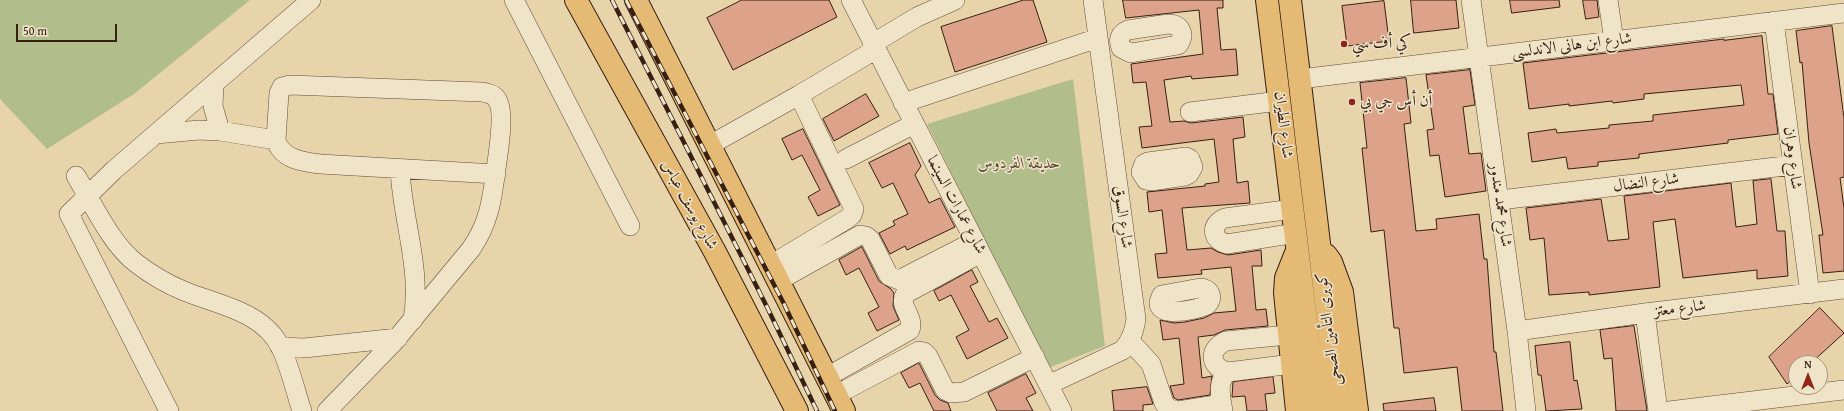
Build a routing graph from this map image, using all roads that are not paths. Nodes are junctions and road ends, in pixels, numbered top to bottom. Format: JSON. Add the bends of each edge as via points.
{"nodes":[{"id":1,"x":311,"y":0,"type":"edge"},
{"id":2,"x":514,"y":0,"type":"edge"},
{"id":3,"x":576,"y":0,"type":"edge"},
{"id":4,"x":636,"y":0,"type":"edge"},
{"id":5,"x":851,"y":0,"type":"edge"},
{"id":6,"x":955,"y":0,"type":"edge"},
{"id":7,"x":1093,"y":0,"type":"edge"},
{"id":8,"x":1267,"y":0,"type":"edge"},
{"id":9,"x":1290,"y":0,"type":"edge"},
{"id":10,"x":1471,"y":0,"type":"edge"},
{"id":11,"x":1608,"y":0,"type":"edge"},
{"id":12,"x":1844,"y":13,"type":"edge"},
{"id":13,"x":1774,"y":21,"type":"junction"},
{"id":14,"x":1614,"y":41,"type":"junction"},
{"id":15,"x":1098,"y":42,"type":"junction"},
{"id":16,"x":1119,"y":43,"type":"dead end"},
{"id":17,"x":874,"y":47,"type":"junction"},
{"id":18,"x":1478,"y":56,"type":"junction"},
{"id":19,"x":1300,"y":78,"type":"junction"},
{"id":20,"x":214,"y":84,"type":"junction"},
{"id":21,"x":799,"y":96,"type":"junction"},
{"id":22,"x":1280,"y":101,"type":"junction"},
{"id":23,"x":903,"y":103,"type":"junction"},
{"id":24,"x":1190,"y":112,"type":"dead end"},
{"id":25,"x":914,"y":124,"type":"junction"},
{"id":26,"x":220,"y":131,"type":"junction"},
{"id":27,"x":156,"y":134,"type":"junction"},
{"id":28,"x":276,"y":140,"type":"junction"},
{"id":29,"x":710,"y":145,"type":"junction"},
{"id":30,"x":846,"y":159,"type":"dead end"},
{"id":31,"x":1793,"y":165,"type":"junction"},
{"id":32,"x":400,"y":169,"type":"junction"},
{"id":33,"x":1141,"y":172,"type":"dead end"},
{"id":34,"x":496,"y":174,"type":"junction"},
{"id":35,"x":76,"y":176,"type":"dead end"},
{"id":36,"x":1117,"y":176,"type":"junction"},
{"id":37,"x":88,"y":196,"type":"junction"},
{"id":38,"x":1500,"y":200,"type":"junction"},
{"id":39,"x":1293,"y":209,"type":"junction"},
{"id":40,"x":630,"y":226,"type":"dead end"},
{"id":41,"x":1297,"y":242,"type":"junction"},
{"id":42,"x":1319,"y":246,"type":"junction"},
{"id":43,"x":978,"y":247,"type":"junction"},
{"id":44,"x":773,"y":273,"type":"junction"},
{"id":45,"x":1844,"y":289,"type":"edge"},
{"id":46,"x":1810,"y":294,"type":"junction"},
{"id":47,"x":1159,"y":303,"type":"dead end"},
{"id":48,"x":1135,"y":308,"type":"junction"},
{"id":49,"x":1645,"y":313,"type":"junction"},
{"id":50,"x":413,"y":320,"type":"junction"},
{"id":51,"x":1517,"y":331,"type":"junction"},
{"id":52,"x":1288,"y":335,"type":"junction"},
{"id":53,"x":398,"y":338,"type":"junction"},
{"id":54,"x":1130,"y":341,"type":"junction"},
{"id":55,"x":280,"y":347,"type":"junction"},
{"id":56,"x":1035,"y":357,"type":"junction"},
{"id":57,"x":1292,"y":364,"type":"junction"},
{"id":58,"x":1228,"y":372,"type":"junction"},
{"id":59,"x":1050,"y":384,"type":"junction"},
{"id":60,"x":1844,"y":390,"type":"edge"},
{"id":61,"x":836,"y":394,"type":"edge"},
{"id":62,"x":1222,"y":407,"type":"edge"},
{"id":63,"x":169,"y":411,"type":"edge"},
{"id":64,"x":302,"y":411,"type":"edge"},
{"id":65,"x":327,"y":411,"type":"edge"},
{"id":66,"x":798,"y":411,"type":"edge"},
{"id":67,"x":1062,"y":411,"type":"edge"},
{"id":68,"x":1177,"y":411,"type":"edge"},
{"id":69,"x":1297,"y":411,"type":"edge"},
{"id":70,"x":1317,"y":411,"type":"edge"},
{"id":71,"x":1339,"y":411,"type":"edge"},
{"id":72,"x":1357,"y":411,"type":"edge"},
{"id":73,"x":1526,"y":411,"type":"edge"},
{"id":74,"x":1658,"y":411,"type":"edge"},
{"id":75,"x":1670,"y":411,"type":"edge"}],
"edges":[{"from":1,"to":20,"type":"street"},
{"from":2,"to":40,"type":"street"},
{"from":3,"to":66,"type":"main road","name":"شارع يوسف عباس","via":[[715,252]]},
{"from":4,"to":29,"type":"main road"},
{"from":5,"to":17,"type":"street","name":"شارع عمارات السينما"},
{"from":6,"to":17,"type":"street","via":[[917,17]]},
{"from":7,"to":15,"type":"street","name":"شارع السوق"},
{"from":8,"to":22,"type":"main road","name":"شارع الطيران"},
{"from":9,"to":19,"type":"main road","name":"شارع الطيران"},
{"from":10,"to":18,"type":"street","name":"شارع محمد مندور"},
{"from":11,"to":14,"type":"street"},
{"from":12,"to":13,"type":"street","name":"شارع ابن هانى الاندلسى"},
{"from":13,"to":14,"type":"street","name":"شارع ابن هانى الاندلسى"},
{"from":13,"to":31,"type":"street","name":"شارع وهران"},
{"from":14,"to":18,"type":"street","name":"شارع ابن هانى الاندلسى"},
{"from":15,"to":16,"type":"street"},
{"from":15,"to":23,"type":"street"},
{"from":15,"to":36,"type":"street","name":"شارع السوق"},
{"from":17,"to":21,"type":"street"},
{"from":17,"to":23,"type":"street","name":"شارع عمارات السينما"},
{"from":18,"to":19,"type":"street","name":"شارع ابن هانى الاندلسى"},
{"from":18,"to":38,"type":"street","name":"شارع محمد مندور"},
{"from":19,"to":42,"type":"main road","name":"شارع الطيران"},
{"from":20,"to":26,"type":"street","via":[[213,106]]},
{"from":20,"to":27,"type":"street"},
{"from":21,"to":29,"type":"street"},
{"from":21,"to":44,"type":"street","via":[[854,209],[847,219]]},
{"from":22,"to":24,"type":"street"},
{"from":22,"to":39,"type":"main road","name":"شارع الطيران"},
{"from":23,"to":25,"type":"street","name":"شارع عمارات السينما"},
{"from":25,"to":30,"type":"street"},
{"from":25,"to":43,"type":"street","name":"شارع عمارات السينما"},
{"from":26,"to":27,"type":"street"},
{"from":26,"to":28,"type":"street"},
{"from":27,"to":37,"type":"street"},
{"from":28,"to":32,"type":"street","via":[[277,146],[284,153],[305,163]]},
{"from":28,"to":34,"type":"street","via":[[279,93],[282,87],[290,85],[482,92],[491,95],[499,104]]},
{"from":29,"to":44,"type":"main road"},
{"from":31,"to":38,"type":"street","name":"شارع النضال"},
{"from":31,"to":46,"type":"street","name":"شارع وهران"},
{"from":32,"to":34,"type":"street"},
{"from":32,"to":50,"type":"street","via":[[416,290]]},
{"from":33,"to":36,"type":"street"},
{"from":34,"to":50,"type":"street","via":[[493,198],[481,234]]},
{"from":35,"to":37,"type":"street"},
{"from":36,"to":48,"type":"street","name":"شارع السوق"},
{"from":37,"to":55,"type":"street","via":[[110,234],[136,263],[182,290],[252,317],[268,330]]},
{"from":37,"to":63,"type":"street","via":[[69,214]]},
{"from":38,"to":51,"type":"street","name":"شارع محمد مندور"},
{"from":39,"to":41,"type":"main road","name":"شارع الطيران"},
{"from":39,"to":41,"type":"street","via":[[1225,218],[1219,220],[1214,232],[1216,238],[1227,244]]},
{"from":41,"to":52,"type":"main road","via":[[1286,278]]},
{"from":41,"to":70,"type":"main road","name":"كوبرى التأمين الصحى"},
{"from":42,"to":71,"type":"main road","name":"كوبرى التأمين الصحى"},
{"from":42,"to":72,"type":"main road","via":[[1331,262],[1342,292]]},
{"from":43,"to":44,"type":"street","via":[[899,280],[889,276],[870,239],[860,235]]},
{"from":43,"to":56,"type":"street","name":"شارع عمارات السينما"},
{"from":43,"to":61,"type":"street","via":[[905,294],[902,299],[912,325],[910,330]]},
{"from":44,"to":61,"type":"main road"},
{"from":45,"to":46,"type":"street","name":"شارع معتز"},
{"from":46,"to":49,"type":"street","name":"شارع معتز"},
{"from":47,"to":48,"type":"street"},
{"from":48,"to":54,"type":"street","name":"شارع السوق","via":[[1135,325]]},
{"from":49,"to":51,"type":"street","name":"شارع معتز"},
{"from":49,"to":74,"type":"street"},
{"from":50,"to":53,"type":"street"},
{"from":51,"to":73,"type":"street","name":"شارع محمد مندور"},
{"from":52,"to":57,"type":"main road"},
{"from":52,"to":58,"type":"street","via":[[1226,341],[1219,344],[1214,350],[1215,365]]},
{"from":53,"to":55,"type":"street","via":[[304,348]]},
{"from":53,"to":65,"type":"street"},
{"from":54,"to":59,"type":"street","via":[[1123,350]]},
{"from":54,"to":68,"type":"street","via":[[1151,364],[1164,403],[1168,408]]},
{"from":55,"to":64,"type":"street"},
{"from":56,"to":59,"type":"street","name":"شارع عمارات السينما"},
{"from":56,"to":61,"type":"street","via":[[958,394],[945,390],[928,356],[919,350]]},
{"from":57,"to":58,"type":"street"},
{"from":57,"to":69,"type":"main road"},
{"from":58,"to":62,"type":"street","via":[[1220,385]]},
{"from":59,"to":67,"type":"street","name":"شارع عمارات السينما"},
{"from":60,"to":75,"type":"street"},
{"from":62,"to":68,"type":"street"}]}
